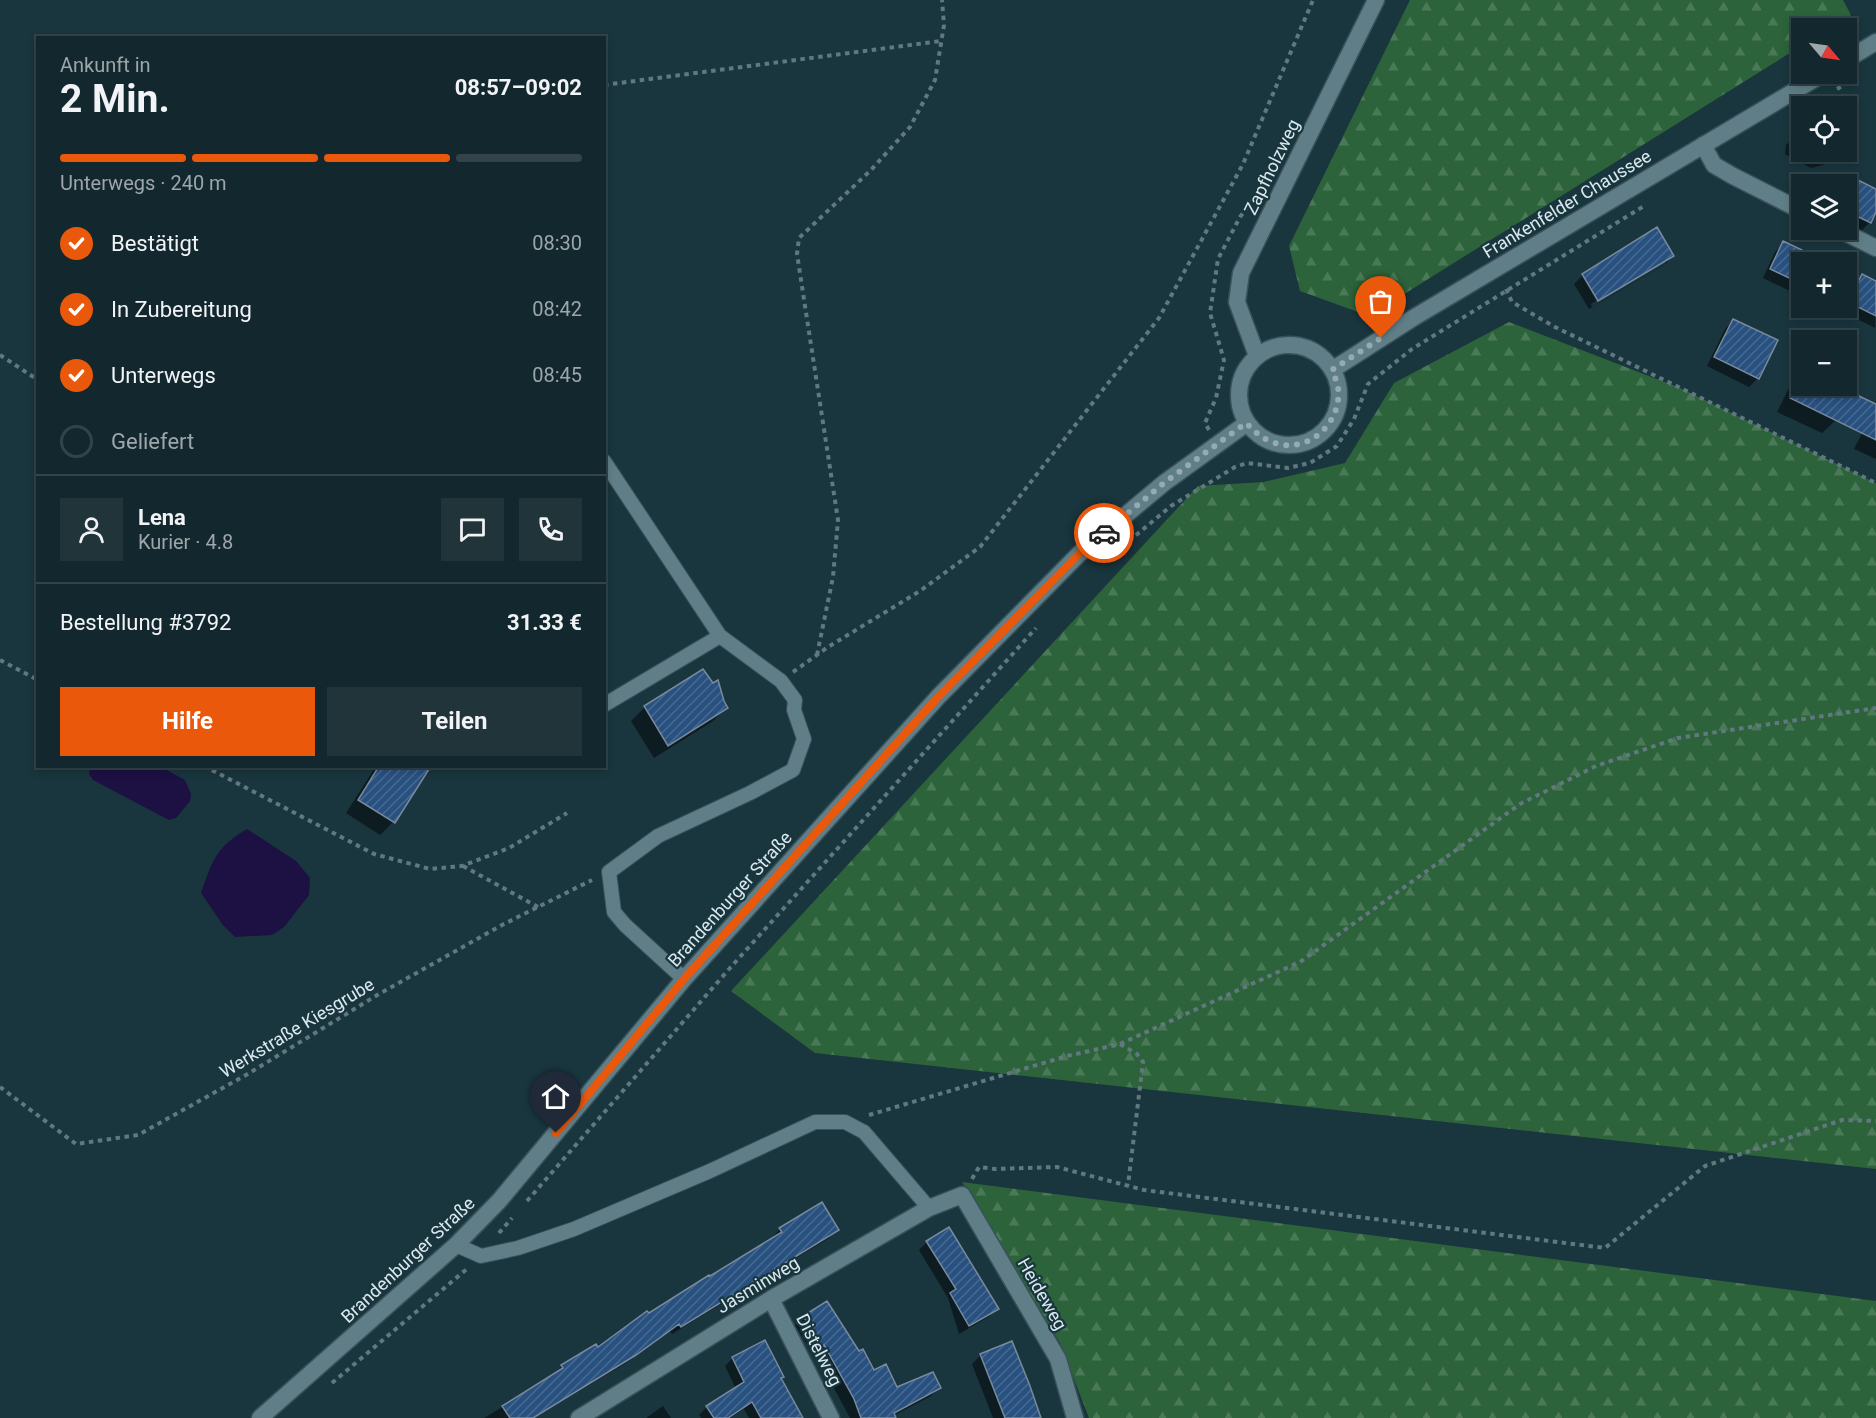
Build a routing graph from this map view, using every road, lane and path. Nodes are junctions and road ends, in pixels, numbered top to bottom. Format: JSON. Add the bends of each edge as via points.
{"nodes":[{"id":1,"x":942,"y":0,"type":"edge"},
{"id":2,"x":1313,"y":0,"type":"edge"},
{"id":3,"x":1376,"y":0,"type":"edge"},
{"id":4,"x":941,"y":40,"type":"junction"},
{"id":5,"x":1876,"y":42,"type":"edge"},
{"id":6,"x":1857,"y":53,"type":"edge"},
{"id":7,"x":1806,"y":84,"type":"edge"},
{"id":8,"x":1846,"y":84,"type":"edge"},
{"id":9,"x":606,"y":85,"type":"edge"},
{"id":10,"x":1828,"y":95,"type":"dead end"},
{"id":11,"x":1703,"y":145,"type":"junction"},
{"id":12,"x":1648,"y":204,"type":"dead end"},
{"id":13,"x":1791,"y":205,"type":"edge"},
{"id":14,"x":1857,"y":238,"type":"edge"},
{"id":15,"x":1876,"y":248,"type":"edge"},
{"id":16,"x":1495,"y":270,"type":"junction"},
{"id":17,"x":1506,"y":290,"type":"junction"},
{"id":18,"x":0,"y":356,"type":"edge"},
{"id":19,"x":1257,"y":356,"type":"junction"},
{"id":20,"x":1332,"y":370,"type":"junction"},
{"id":21,"x":36,"y":379,"type":"edge"},
{"id":22,"x":1246,"y":423,"type":"junction"},
{"id":23,"x":606,"y":464,"type":"edge"},
{"id":24,"x":1876,"y":483,"type":"edge"},
{"id":25,"x":1127,"y":542,"type":"dead end"},
{"id":26,"x":1044,"y":620,"type":"dead end"},
{"id":27,"x":720,"y":636,"type":"junction"},
{"id":28,"x":817,"y":656,"type":"junction"},
{"id":29,"x":0,"y":660,"type":"edge"},
{"id":30,"x":36,"y":679,"type":"edge"},
{"id":31,"x":781,"y":681,"type":"junction"},
{"id":32,"x":606,"y":704,"type":"edge"},
{"id":33,"x":1876,"y":708,"type":"edge"},
{"id":34,"x":208,"y":768,"type":"edge"},
{"id":35,"x":567,"y":813,"type":"dead end"},
{"id":36,"x":462,"y":866,"type":"junction"},
{"id":37,"x":609,"y":872,"type":"junction"},
{"id":38,"x":539,"y":907,"type":"junction"},
{"id":39,"x":684,"y":979,"type":"junction"},
{"id":40,"x":1120,"y":1044,"type":"junction"},
{"id":41,"x":0,"y":1087,"type":"edge"},
{"id":42,"x":1876,"y":1121,"type":"edge"},
{"id":43,"x":845,"y":1122,"type":"junction"},
{"id":44,"x":1128,"y":1185,"type":"junction"},
{"id":45,"x":962,"y":1195,"type":"junction"},
{"id":46,"x":522,"y":1207,"type":"dead end"},
{"id":47,"x":929,"y":1208,"type":"junction"},
{"id":48,"x":514,"y":1216,"type":"dead end"},
{"id":49,"x":456,"y":1245,"type":"junction"},
{"id":50,"x":481,"y":1256,"type":"junction"},
{"id":51,"x":771,"y":1299,"type":"junction"},
{"id":52,"x":325,"y":1389,"type":"dead end"},
{"id":53,"x":584,"y":1417,"type":"edge"},
{"id":54,"x":260,"y":1418,"type":"edge"},
{"id":55,"x":831,"y":1418,"type":"edge"},
{"id":56,"x":1075,"y":1418,"type":"edge"}],
"edges":[{"from":1,"to":4,"type":"path"},
{"from":2,"to":28,"type":"path","via":[[1243,164],[1158,318],[980,547],[920,591]]},
{"from":3,"to":19,"type":"street","name":"Zapfholzweg","via":[[1241,273],[1237,302]]},
{"from":4,"to":9,"type":"path"},
{"from":4,"to":28,"type":"path","via":[[935,80],[910,127],[872,170],[798,238],[797,254],[837,520],[833,577]]},
{"from":5,"to":6,"type":"street"},
{"from":7,"to":11,"type":"street","name":"Frankenfelder Chaussee"},
{"from":8,"to":10,"type":"path"},
{"from":11,"to":13,"type":"street","via":[[1714,165]]},
{"from":11,"to":16,"type":"street","name":"Frankenfelder Chaussee"},
{"from":12,"to":17,"type":"path"},
{"from":14,"to":15,"type":"street"},
{"from":16,"to":17,"type":"path"},
{"from":16,"to":20,"type":"street","name":"Frankenfelder Chaussee"},
{"from":17,"to":24,"type":"path","via":[[1512,302],[1555,327]]},
{"from":17,"to":25,"type":"path","via":[[1412,349],[1368,384],[1354,419],[1337,446],[1310,463],[1288,468],[1247,463],[1235,467],[1171,506]]},
{"from":18,"to":21,"type":"path"},
{"from":19,"to":20,"type":"street","via":[[1289,345],[1306,348]]},
{"from":19,"to":22,"type":"street","via":[[1247,367],[1240,388],[1240,410]]},
{"from":20,"to":22,"type":"street","via":[[1338,386],[1338,403],[1333,419],[1322,433],[1290,446],[1258,435]]},
{"from":22,"to":39,"type":"street","name":"Brandenburger Straße","via":[[1164,483],[1079,554],[938,697]]},
{"from":23,"to":27,"type":"lane"},
{"from":26,"to":46,"type":"path","via":[[730,968]]},
{"from":27,"to":31,"type":"lane"},
{"from":27,"to":32,"type":"lane"},
{"from":28,"to":31,"type":"path"},
{"from":29,"to":30,"type":"path"},
{"from":31,"to":37,"type":"lane","via":[[795,700],[794,710],[804,739],[793,770],[658,836]]},
{"from":33,"to":40,"type":"path","via":[[1678,738],[1596,766],[1520,804],[1300,962]]},
{"from":34,"to":36,"type":"path","via":[[374,855],[430,869]]},
{"from":35,"to":36,"type":"path","via":[[509,849]]},
{"from":36,"to":38,"type":"path"},
{"from":37,"to":38,"type":"path","name":"Werkstraße Kiesgrube"},
{"from":37,"to":39,"type":"lane","via":[[614,912]]},
{"from":38,"to":41,"type":"path","name":"Werkstraße Kiesgrube","via":[[379,994],[138,1135],[76,1144]]},
{"from":39,"to":49,"type":"street","name":"Brandenburger Straße","via":[[500,1201]]},
{"from":40,"to":43,"type":"path"},
{"from":40,"to":44,"type":"path","via":[[1143,1062]]},
{"from":42,"to":44,"type":"path","via":[[1842,1120],[1705,1166],[1605,1248]]},
{"from":43,"to":47,"type":"lane","via":[[864,1132]]},
{"from":43,"to":50,"type":"lane","via":[[815,1122],[710,1172],[574,1229]]},
{"from":44,"to":45,"type":"path","via":[[1057,1167],[979,1167]]},
{"from":45,"to":47,"type":"street","name":"Jasminweg"},
{"from":45,"to":56,"type":"street","name":"Heideweg","via":[[1058,1359]]},
{"from":47,"to":51,"type":"street","name":"Jasminweg"},
{"from":48,"to":50,"type":"path"},
{"from":49,"to":50,"type":"lane"},
{"from":49,"to":54,"type":"street","name":"Brandenburger Straße"},
{"from":50,"to":52,"type":"path"},
{"from":51,"to":53,"type":"street","name":"Jasminweg"},
{"from":51,"to":55,"type":"street","name":"Distelweg"}]}
